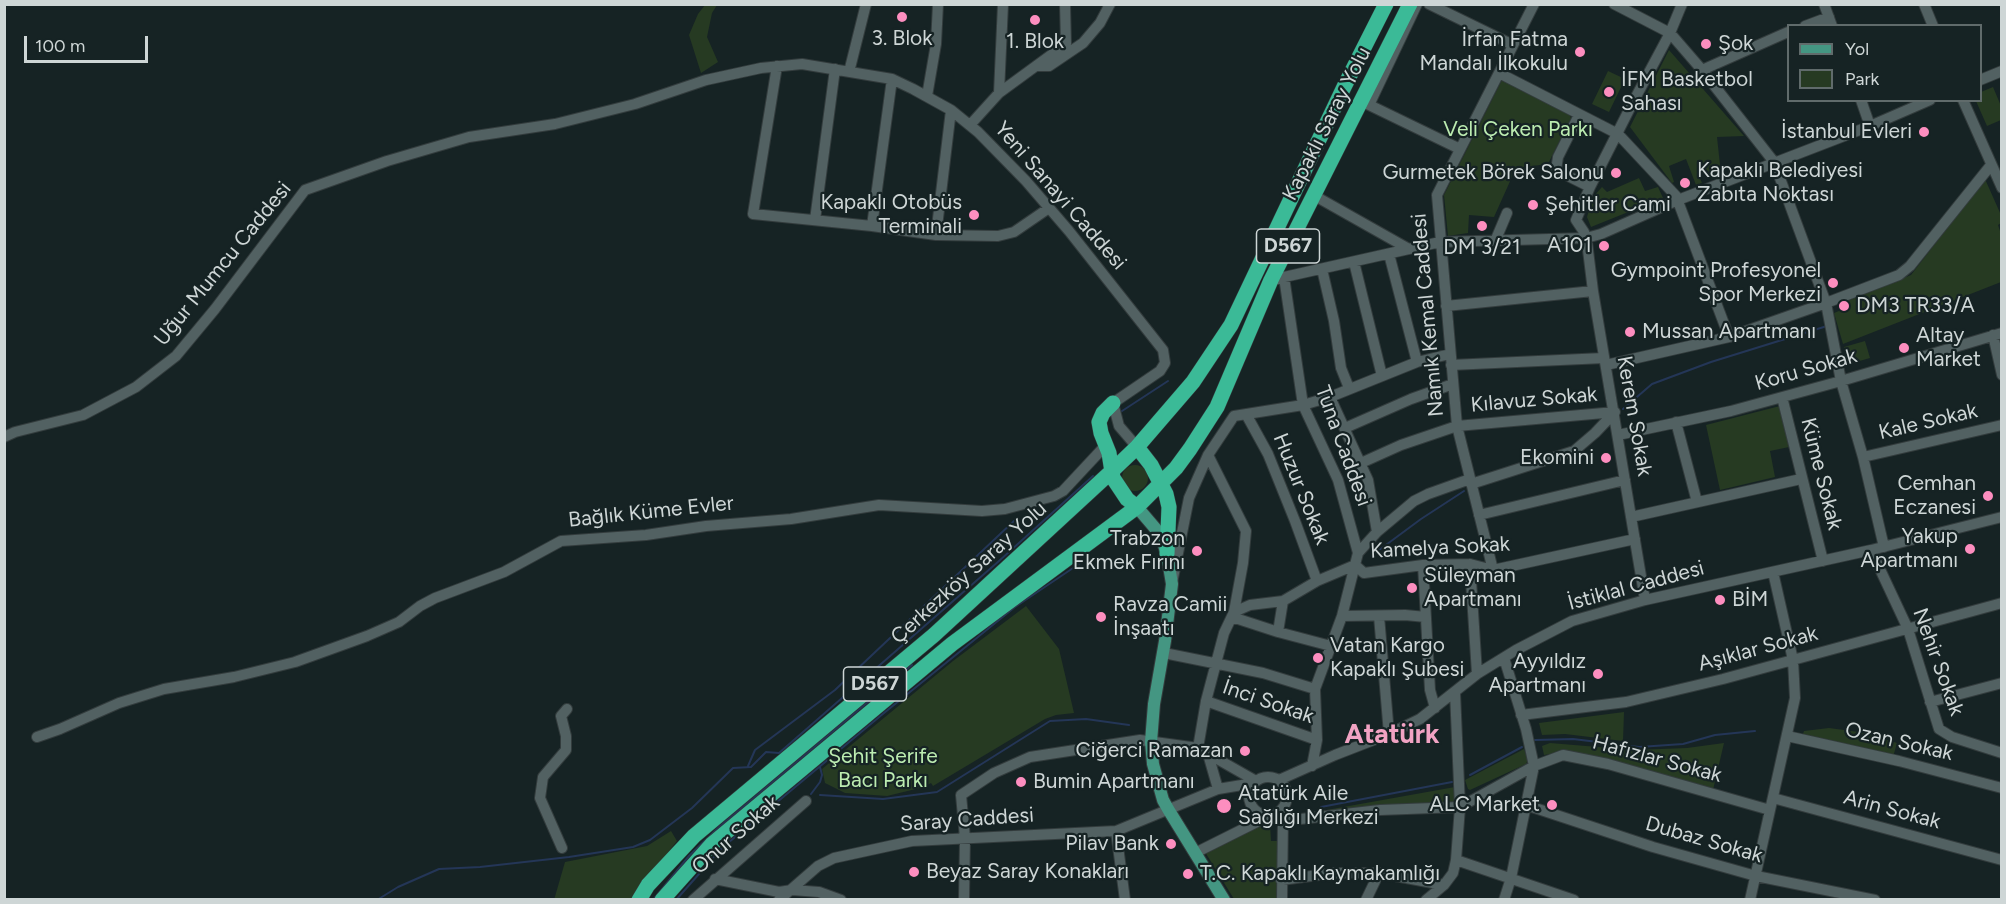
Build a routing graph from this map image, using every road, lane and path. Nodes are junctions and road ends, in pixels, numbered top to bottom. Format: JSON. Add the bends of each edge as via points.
{"nodes":[{"id":1,"x":866,"y":4,"type":"edge"},
{"id":2,"x":938,"y":4,"type":"edge"},
{"id":3,"x":1003,"y":4,"type":"edge"},
{"id":4,"x":1065,"y":4,"type":"edge"},
{"id":5,"x":1110,"y":4,"type":"edge"},
{"id":6,"x":1386,"y":4,"type":"edge"},
{"id":7,"x":1410,"y":4,"type":"edge"},
{"id":8,"x":1417,"y":4,"type":"edge"},
{"id":9,"x":1429,"y":4,"type":"edge"},
{"id":10,"x":1534,"y":4,"type":"edge"},
{"id":11,"x":1614,"y":4,"type":"edge"},
{"id":12,"x":1682,"y":4,"type":"edge"},
{"id":13,"x":1824,"y":4,"type":"edge"},
{"id":14,"x":1924,"y":4,"type":"edge"},
{"id":15,"x":1831,"y":21,"type":"edge"},
{"id":16,"x":1815,"y":24,"type":"edge"},
{"id":17,"x":1932,"y":24,"type":"edge"},
{"id":18,"x":1787,"y":32,"type":"edge"},
{"id":19,"x":1670,"y":33,"type":"junction"},
{"id":20,"x":1513,"y":45,"type":"junction"},
{"id":21,"x":777,"y":66,"type":"junction"},
{"id":22,"x":1037,"y":66,"type":"junction"},
{"id":23,"x":761,"y":68,"type":"joint"},
{"id":24,"x":835,"y":69,"type":"junction"},
{"id":25,"x":1701,"y":70,"type":"junction"},
{"id":26,"x":2001,"y":71,"type":"edge"},
{"id":27,"x":849,"y":72,"type":"junction"},
{"id":28,"x":1499,"y":73,"type":"junction"},
{"id":29,"x":892,"y":79,"type":"junction"},
{"id":30,"x":1982,"y":79,"type":"edge"},
{"id":31,"x":999,"y":93,"type":"junction"},
{"id":32,"x":927,"y":96,"type":"junction"},
{"id":33,"x":1862,"y":102,"type":"edge"},
{"id":34,"x":1925,"y":102,"type":"edge"},
{"id":35,"x":1964,"y":102,"type":"edge"},
{"id":36,"x":1366,"y":103,"type":"junction"},
{"id":37,"x":951,"y":110,"type":"junction"},
{"id":38,"x":1579,"y":115,"type":"junction"},
{"id":39,"x":970,"y":125,"type":"junction"},
{"id":40,"x":1870,"y":126,"type":"junction"},
{"id":41,"x":1618,"y":134,"type":"junction"},
{"id":42,"x":1460,"y":149,"type":"junction"},
{"id":43,"x":1774,"y":162,"type":"junction"},
{"id":44,"x":1991,"y":165,"type":"junction"},
{"id":45,"x":1590,"y":187,"type":"junction"},
{"id":46,"x":2001,"y":188,"type":"edge"},
{"id":47,"x":1314,"y":196,"type":"junction"},
{"id":48,"x":1678,"y":200,"type":"junction"},
{"id":49,"x":1049,"y":208,"type":"junction"},
{"id":50,"x":1507,"y":213,"type":"dead end"},
{"id":51,"x":815,"y":220,"type":"junction"},
{"id":52,"x":872,"y":226,"type":"junction"},
{"id":53,"x":936,"y":235,"type":"junction"},
{"id":54,"x":1586,"y":238,"type":"junction"},
{"id":55,"x":1496,"y":239,"type":"junction"},
{"id":56,"x":1440,"y":242,"type":"junction"},
{"id":57,"x":1409,"y":249,"type":"junction"},
{"id":58,"x":1389,"y":254,"type":"junction"},
{"id":59,"x":1354,"y":262,"type":"junction"},
{"id":60,"x":1322,"y":269,"type":"junction"},
{"id":61,"x":1278,"y":278,"type":"junction"},
{"id":62,"x":1593,"y":291,"type":"junction"},
{"id":63,"x":1826,"y":303,"type":"junction"},
{"id":64,"x":1446,"y":306,"type":"junction"},
{"id":65,"x":1997,"y":334,"type":"edge"},
{"id":66,"x":1729,"y":337,"type":"junction"},
{"id":67,"x":1450,"y":359,"type":"junction"},
{"id":68,"x":1605,"y":361,"type":"junction"},
{"id":69,"x":1417,"y":362,"type":"junction"},
{"id":70,"x":2001,"y":375,"type":"edge"},
{"id":71,"x":1382,"y":376,"type":"junction"},
{"id":72,"x":1841,"y":381,"type":"junction"},
{"id":73,"x":1453,"y":384,"type":"junction"},
{"id":74,"x":1349,"y":388,"type":"junction"},
{"id":75,"x":1330,"y":397,"type":"junction"},
{"id":76,"x":1782,"y":397,"type":"junction"},
{"id":77,"x":1113,"y":403,"type":"junction"},
{"id":78,"x":1302,"y":405,"type":"junction"},
{"id":79,"x":1615,"y":412,"type":"junction"},
{"id":80,"x":1246,"y":414,"type":"junction"},
{"id":81,"x":1676,"y":422,"type":"junction"},
{"id":82,"x":2001,"y":425,"type":"edge"},
{"id":83,"x":1457,"y":426,"type":"junction"},
{"id":84,"x":1345,"y":428,"type":"junction"},
{"id":85,"x":1618,"y":435,"type":"junction"},
{"id":86,"x":4,"y":437,"type":"edge"},
{"id":87,"x":1105,"y":446,"type":"junction"},
{"id":88,"x":1137,"y":447,"type":"junction"},
{"id":89,"x":1208,"y":455,"type":"junction"},
{"id":90,"x":1863,"y":457,"type":"junction"},
{"id":91,"x":1361,"y":463,"type":"junction"},
{"id":92,"x":1113,"y":470,"type":"junction"},
{"id":93,"x":1802,"y":479,"type":"junction"},
{"id":94,"x":1625,"y":480,"type":"junction"},
{"id":95,"x":1470,"y":481,"type":"junction"},
{"id":96,"x":1161,"y":483,"type":"junction"},
{"id":97,"x":1697,"y":502,"type":"junction"},
{"id":98,"x":1137,"y":507,"type":"junction"},
{"id":99,"x":1479,"y":514,"type":"junction"},
{"id":100,"x":1631,"y":517,"type":"junction"},
{"id":101,"x":2001,"y":517,"type":"edge"},
{"id":102,"x":1377,"y":532,"type":"junction"},
{"id":103,"x":1635,"y":539,"type":"junction"},
{"id":104,"x":1884,"y":547,"type":"junction"},
{"id":105,"x":1871,"y":550,"type":"junction"},
{"id":106,"x":1358,"y":553,"type":"junction"},
{"id":107,"x":1167,"y":554,"type":"junction"},
{"id":108,"x":1824,"y":561,"type":"junction"},
{"id":109,"x":1423,"y":564,"type":"junction"},
{"id":110,"x":1470,"y":564,"type":"junction"},
{"id":111,"x":1355,"y":565,"type":"junction"},
{"id":112,"x":1493,"y":570,"type":"junction"},
{"id":113,"x":1773,"y":572,"type":"junction"},
{"id":114,"x":1317,"y":581,"type":"junction"},
{"id":115,"x":1172,"y":584,"type":"junction"},
{"id":116,"x":1645,"y":600,"type":"junction"},
{"id":117,"x":1283,"y":601,"type":"junction"},
{"id":118,"x":2001,"y":603,"type":"edge"},
{"id":119,"x":1233,"y":615,"type":"junction"},
{"id":120,"x":1342,"y":616,"type":"junction"},
{"id":121,"x":1379,"y":616,"type":"junction"},
{"id":122,"x":1426,"y":617,"type":"junction"},
{"id":123,"x":1908,"y":629,"type":"junction"},
{"id":124,"x":1278,"y":632,"type":"junction"},
{"id":125,"x":1331,"y":646,"type":"junction"},
{"id":126,"x":1164,"y":653,"type":"junction"},
{"id":127,"x":1504,"y":658,"type":"junction"},
{"id":128,"x":1793,"y":660,"type":"junction"},
{"id":129,"x":1216,"y":664,"type":"junction"},
{"id":130,"x":1477,"y":674,"type":"junction"},
{"id":131,"x":2001,"y":683,"type":"edge"},
{"id":132,"x":1315,"y":689,"type":"junction"},
{"id":133,"x":1455,"y":692,"type":"junction"},
{"id":134,"x":1206,"y":701,"type":"junction"},
{"id":135,"x":1930,"y":702,"type":"junction"},
{"id":136,"x":1435,"y":708,"type":"junction"},
{"id":137,"x":567,"y":709,"type":"dead end"},
{"id":138,"x":1521,"y":716,"type":"junction"},
{"id":139,"x":1789,"y":727,"type":"junction"},
{"id":140,"x":1389,"y":734,"type":"junction"},
{"id":141,"x":37,"y":737,"type":"dead end"},
{"id":142,"x":1317,"y":740,"type":"junction"},
{"id":143,"x":1151,"y":742,"type":"junction"},
{"id":144,"x":1198,"y":748,"type":"junction"},
{"id":145,"x":2001,"y":753,"type":"edge"},
{"id":146,"x":1209,"y":754,"type":"junction"},
{"id":147,"x":1312,"y":766,"type":"junction"},
{"id":148,"x":1534,"y":766,"type":"junction"},
{"id":149,"x":1279,"y":780,"type":"junction"},
{"id":150,"x":1255,"y":782,"type":"junction"},
{"id":151,"x":2001,"y":788,"type":"edge"},
{"id":152,"x":1218,"y":789,"type":"junction"},
{"id":153,"x":1773,"y":798,"type":"junction"},
{"id":154,"x":806,"y":801,"type":"dead end"},
{"id":155,"x":1526,"y":805,"type":"junction"},
{"id":156,"x":1284,"y":806,"type":"junction"},
{"id":157,"x":1460,"y":807,"type":"junction"},
{"id":158,"x":1168,"y":809,"type":"junction"},
{"id":159,"x":1770,"y":810,"type":"junction"},
{"id":160,"x":1271,"y":814,"type":"junction"},
{"id":161,"x":1283,"y":821,"type":"junction"},
{"id":162,"x":1116,"y":831,"type":"junction"},
{"id":163,"x":965,"y":838,"type":"junction"},
{"id":164,"x":562,"y":848,"type":"dead end"},
{"id":165,"x":1195,"y":853,"type":"junction"},
{"id":166,"x":1456,"y":860,"type":"junction"},
{"id":167,"x":2001,"y":860,"type":"edge"},
{"id":168,"x":1379,"y":873,"type":"junction"},
{"id":169,"x":1756,"y":876,"type":"junction"},
{"id":170,"x":1511,"y":878,"type":"junction"},
{"id":171,"x":715,"y":879,"type":"junction"},
{"id":172,"x":1281,"y":880,"type":"junction"},
{"id":173,"x":1444,"y":885,"type":"junction"},
{"id":174,"x":792,"y":890,"type":"junction"},
{"id":175,"x":819,"y":896,"type":"edge"},
{"id":176,"x":1571,"y":899,"type":"edge"},
{"id":177,"x":639,"y":900,"type":"edge"},
{"id":178,"x":662,"y":900,"type":"edge"},
{"id":179,"x":693,"y":900,"type":"edge"},
{"id":180,"x":779,"y":900,"type":"edge"},
{"id":181,"x":841,"y":900,"type":"edge"},
{"id":182,"x":964,"y":900,"type":"edge"},
{"id":183,"x":1125,"y":900,"type":"edge"},
{"id":184,"x":1224,"y":900,"type":"edge"},
{"id":185,"x":1282,"y":900,"type":"edge"},
{"id":186,"x":1366,"y":900,"type":"edge"},
{"id":187,"x":1426,"y":900,"type":"edge"},
{"id":188,"x":1504,"y":900,"type":"edge"},
{"id":189,"x":1750,"y":900,"type":"edge"},
{"id":190,"x":1875,"y":900,"type":"edge"}],
"edges":[{"from":1,"to":27,"type":"street"},
{"from":2,"to":32,"type":"street"},
{"from":3,"to":31,"type":"street"},
{"from":4,"to":22,"type":"street","via":[[1066,44]]},
{"from":5,"to":22,"type":"street","via":[[1083,43],[1049,66]]},
{"from":6,"to":88,"type":"highway","name":"Kapaklı Saray Yolu","number":"D567","via":[[1232,325],[1193,382]]},
{"from":7,"to":36,"type":"highway","name":"Kapaklı Saray Yolu","number":"D567"},
{"from":8,"to":36,"type":"street"},
{"from":9,"to":20,"type":"street"},
{"from":10,"to":20,"type":"street","name":"Namık Kemal Caddesi"},
{"from":11,"to":19,"type":"street"},
{"from":12,"to":19,"type":"street"},
{"from":13,"to":15,"type":"street"},
{"from":14,"to":17,"type":"street"},
{"from":15,"to":16,"type":"street"},
{"from":18,"to":25,"type":"street"},
{"from":19,"to":25,"type":"street"},
{"from":19,"to":41,"type":"street"},
{"from":20,"to":28,"type":"street","name":"Namık Kemal Caddesi"},
{"from":21,"to":23,"type":"street","name":"Yeni Sanayi Caddesi"},
{"from":21,"to":24,"type":"street","name":"Yeni Sanayi Caddesi","via":[[802,64]]},
{"from":21,"to":51,"type":"street","via":[[753,214]]},
{"from":22,"to":31,"type":"street"},
{"from":23,"to":86,"type":"street","name":"Uğur Mumcu Caddesi","via":[[555,124],[469,137],[305,190],[176,356],[136,387],[83,415]]},
{"from":24,"to":27,"type":"street","name":"Yeni Sanayi Caddesi"},
{"from":24,"to":51,"type":"street"},
{"from":25,"to":43,"type":"street"},
{"from":26,"to":30,"type":"street"},
{"from":27,"to":29,"type":"street","name":"Yeni Sanayi Caddesi"},
{"from":28,"to":38,"type":"street"},
{"from":28,"to":42,"type":"street","name":"Namık Kemal Caddesi"},
{"from":29,"to":32,"type":"street","name":"Yeni Sanayi Caddesi"},
{"from":29,"to":52,"type":"street"},
{"from":31,"to":39,"type":"street"},
{"from":32,"to":37,"type":"street","name":"Yeni Sanayi Caddesi"},
{"from":33,"to":40,"type":"street"},
{"from":34,"to":40,"type":"street"},
{"from":35,"to":44,"type":"street"},
{"from":36,"to":42,"type":"street"},
{"from":36,"to":47,"type":"highway","name":"Kapaklı Saray Yolu","number":"D567"},
{"from":37,"to":39,"type":"street","name":"Yeni Sanayi Caddesi"},
{"from":37,"to":53,"type":"street"},
{"from":38,"to":41,"type":"street"},
{"from":38,"to":45,"type":"street","via":[[1558,157],[1556,170]]},
{"from":39,"to":49,"type":"street","name":"Yeni Sanayi Caddesi"},
{"from":40,"to":43,"type":"street"},
{"from":41,"to":45,"type":"street"},
{"from":41,"to":48,"type":"street"},
{"from":42,"to":56,"type":"street","name":"Namık Kemal Caddesi","via":[[1437,195]]},
{"from":43,"to":48,"type":"street"},
{"from":43,"to":63,"type":"street"},
{"from":44,"to":46,"type":"street"},
{"from":44,"to":63,"type":"street","via":[[1904,271]]},
{"from":45,"to":54,"type":"street","name":"Kerem Sokak","via":[[1576,220]]},
{"from":47,"to":57,"type":"street"},
{"from":47,"to":61,"type":"highway","name":"Kapaklı Saray Yolu","number":"D567"},
{"from":48,"to":54,"type":"street"},
{"from":48,"to":66,"type":"street"},
{"from":49,"to":53,"type":"street","via":[[1014,232],[999,236]]},
{"from":49,"to":77,"type":"street","name":"Yeni Sanayi Caddesi","via":[[1163,350],[1165,363],[1160,371]]},
{"from":50,"to":55,"type":"street"},
{"from":51,"to":52,"type":"street"},
{"from":52,"to":53,"type":"street"},
{"from":54,"to":55,"type":"street"},
{"from":54,"to":62,"type":"street","name":"Kerem Sokak"},
{"from":55,"to":56,"type":"street"},
{"from":56,"to":57,"type":"street"},
{"from":56,"to":64,"type":"street","name":"Namık Kemal Caddesi"},
{"from":57,"to":58,"type":"street"},
{"from":58,"to":59,"type":"street"},
{"from":58,"to":69,"type":"street"},
{"from":59,"to":60,"type":"street"},
{"from":59,"to":71,"type":"street"},
{"from":60,"to":61,"type":"street"},
{"from":60,"to":74,"type":"street","via":[[1341,368]]},
{"from":61,"to":78,"type":"street","name":"Tuna Caddesi"},
{"from":61,"to":96,"type":"highway","name":"Kapaklı Saray Yolu","number":"D567","via":[[1217,407],[1190,449]]},
{"from":62,"to":64,"type":"street"},
{"from":62,"to":68,"type":"street","name":"Kerem Sokak"},
{"from":63,"to":66,"type":"street"},
{"from":63,"to":72,"type":"street"},
{"from":64,"to":67,"type":"street","name":"Namık Kemal Caddesi"},
{"from":65,"to":70,"type":"street"},
{"from":65,"to":72,"type":"street","name":"Koru Sokak"},
{"from":66,"to":68,"type":"street"},
{"from":67,"to":68,"type":"street"},
{"from":67,"to":69,"type":"street"},
{"from":67,"to":73,"type":"street","name":"Namık Kemal Caddesi"},
{"from":68,"to":79,"type":"street","name":"Kerem Sokak"},
{"from":69,"to":71,"type":"street"},
{"from":71,"to":74,"type":"street"},
{"from":72,"to":76,"type":"street","name":"Koru Sokak"},
{"from":72,"to":90,"type":"street"},
{"from":73,"to":83,"type":"street","name":"Namık Kemal Caddesi"},
{"from":73,"to":84,"type":"street"},
{"from":74,"to":75,"type":"street"},
{"from":75,"to":78,"type":"street"},
{"from":75,"to":84,"type":"street"},
{"from":76,"to":81,"type":"street","name":"Koru Sokak"},
{"from":76,"to":93,"type":"street","name":"Küme Sokak"},
{"from":77,"to":87,"type":"highway","via":[[1099,422]]},
{"from":77,"to":88,"type":"street","via":[[1119,426]]},
{"from":78,"to":80,"type":"street"},
{"from":78,"to":106,"type":"street","name":"Tuna Caddesi","via":[[1338,480]]},
{"from":79,"to":83,"type":"street","name":"Kılavuz Sokak"},
{"from":79,"to":85,"type":"street","name":"Kerem Sokak"},
{"from":79,"to":95,"type":"street","via":[[1574,451]]},
{"from":80,"to":89,"type":"street","via":[[1234,416]]},
{"from":80,"to":114,"type":"street","name":"Huzur Sokak","via":[[1268,453]]},
{"from":81,"to":85,"type":"street","name":"Koru Sokak"},
{"from":81,"to":97,"type":"street"},
{"from":82,"to":90,"type":"street","name":"Kale Sokak"},
{"from":83,"to":91,"type":"street","name":"Kılavuz Sokak"},
{"from":83,"to":95,"type":"street","name":"Namık Kemal Caddesi"},
{"from":84,"to":91,"type":"street"},
{"from":85,"to":94,"type":"street","name":"Kerem Sokak"},
{"from":87,"to":92,"type":"highway"},
{"from":87,"to":141,"type":"street","name":"Bağlık Küme Evler","via":[[1063,491],[1005,508],[982,511],[879,505],[791,519],[561,541],[504,572],[435,598],[399,622],[367,636],[295,662],[130,699]]},
{"from":88,"to":92,"type":"highway","number":"D567"},
{"from":88,"to":96,"type":"highway"},
{"from":89,"to":115,"type":"street","via":[[1189,498]]},
{"from":89,"to":119,"type":"street","via":[[1245,531]]},
{"from":90,"to":104,"type":"street"},
{"from":91,"to":102,"type":"street"},
{"from":92,"to":98,"type":"highway","via":[[1119,489]]},
{"from":92,"to":177,"type":"highway","name":"Çerkezköy Saray Yolu","number":"D567","via":[[934,635],[694,836]]},
{"from":93,"to":97,"type":"street"},
{"from":93,"to":108,"type":"street","name":"Küme Sokak"},
{"from":94,"to":99,"type":"street"},
{"from":94,"to":100,"type":"street","name":"Kerem Sokak"},
{"from":95,"to":99,"type":"street","name":"Namık Kemal Caddesi"},
{"from":95,"to":102,"type":"street","via":[[1413,501]]},
{"from":96,"to":98,"type":"highway","number":"D567"},
{"from":96,"to":107,"type":"highway","via":[[1169,507]]},
{"from":97,"to":100,"type":"street"},
{"from":98,"to":107,"type":"main road","via":[[1160,534]]},
{"from":98,"to":178,"type":"highway","name":"Çerkezköy Saray Yolu","number":"D567","via":[[943,652],[712,844]]},
{"from":99,"to":112,"type":"street","name":"Namık Kemal Caddesi"},
{"from":100,"to":103,"type":"street","name":"Kerem Sokak"},
{"from":101,"to":104,"type":"street","name":"İstiklal Caddesi"},
{"from":102,"to":106,"type":"street"},
{"from":103,"to":112,"type":"street","name":"Kamelya Sokak"},
{"from":103,"to":116,"type":"street","name":"Kerem Sokak"},
{"from":104,"to":105,"type":"street","name":"İstiklal Caddesi"},
{"from":105,"to":108,"type":"street","name":"İstiklal Caddesi"},
{"from":105,"to":123,"type":"street","name":"Nehir Sokak"},
{"from":106,"to":111,"type":"street","name":"Tuna Caddesi"},
{"from":107,"to":115,"type":"main road"},
{"from":108,"to":113,"type":"street","name":"İstiklal Caddesi"},
{"from":109,"to":110,"type":"street","name":"Kamelya Sokak"},
{"from":109,"to":111,"type":"street","name":"Kamelya Sokak","via":[[1364,573]]},
{"from":109,"to":122,"type":"street"},
{"from":110,"to":112,"type":"street","name":"Kamelya Sokak"},
{"from":110,"to":130,"type":"street"},
{"from":111,"to":114,"type":"street"},
{"from":111,"to":120,"type":"street","name":"Tuna Caddesi"},
{"from":113,"to":116,"type":"street","name":"İstiklal Caddesi"},
{"from":113,"to":128,"type":"street"},
{"from":114,"to":117,"type":"street"},
{"from":115,"to":126,"type":"main road"},
{"from":116,"to":127,"type":"street","name":"İstiklal Caddesi","via":[[1572,621]]},
{"from":117,"to":119,"type":"street","via":[[1250,605]]},
{"from":117,"to":124,"type":"street"},
{"from":118,"to":123,"type":"street","name":"Aşıklar Sokak"},
{"from":119,"to":124,"type":"street"},
{"from":119,"to":129,"type":"street"},
{"from":120,"to":121,"type":"street"},
{"from":120,"to":125,"type":"street","name":"Tuna Caddesi"},
{"from":121,"to":122,"type":"street"},
{"from":121,"to":140,"type":"street"},
{"from":122,"to":136,"type":"street","via":[[1430,690]]},
{"from":123,"to":128,"type":"street","name":"Aşıklar Sokak"},
{"from":123,"to":135,"type":"street","name":"Nehir Sokak"},
{"from":124,"to":125,"type":"street"},
{"from":125,"to":132,"type":"street","name":"Tuna Caddesi"},
{"from":126,"to":129,"type":"street"},
{"from":126,"to":143,"type":"main road"},
{"from":127,"to":130,"type":"street","name":"İstiklal Caddesi"},
{"from":127,"to":138,"type":"street"},
{"from":128,"to":138,"type":"street","name":"Aşıklar Sokak","via":[[1626,702]]},
{"from":128,"to":139,"type":"street","via":[[1795,698]]},
{"from":129,"to":132,"type":"street"},
{"from":129,"to":134,"type":"street"},
{"from":130,"to":133,"type":"street","name":"İstiklal Caddesi"},
{"from":131,"to":135,"type":"street"},
{"from":132,"to":142,"type":"street","name":"Tuna Caddesi"},
{"from":133,"to":136,"type":"street","name":"İstiklal Caddesi"},
{"from":133,"to":157,"type":"street"},
{"from":134,"to":142,"type":"street","name":"İnci Sokak"},
{"from":134,"to":144,"type":"street"},
{"from":135,"to":145,"type":"street","name":"Nehir Sokak","via":[[1939,729]]},
{"from":136,"to":140,"type":"street","name":"İstiklal Caddesi"},
{"from":137,"to":164,"type":"street","via":[[561,716],[566,750],[543,777],[540,798]]},
{"from":138,"to":148,"type":"street"},
{"from":139,"to":151,"type":"street","name":"Ozan Sokak"},
{"from":139,"to":153,"type":"street"},
{"from":140,"to":147,"type":"street","name":"İstiklal Caddesi"},
{"from":142,"to":147,"type":"street","name":"Tuna Caddesi"},
{"from":143,"to":144,"type":"street"},
{"from":143,"to":158,"type":"main road","via":[[1153,764]]},
{"from":143,"to":163,"type":"street","via":[[1140,740],[1030,757],[994,773],[961,795]]},
{"from":144,"to":146,"type":"street"},
{"from":146,"to":150,"type":"street"},
{"from":146,"to":152,"type":"street"},
{"from":147,"to":149,"type":"street","name":"İstiklal Caddesi"},
{"from":148,"to":155,"type":"street"},
{"from":148,"to":157,"type":"street","name":"Hafızlar Sokak"},
{"from":148,"to":159,"type":"street","name":"Hafızlar Sokak","via":[[1563,755]]},
{"from":149,"to":150,"type":"street","via":[[1268,777]]},
{"from":149,"to":156,"type":"street","via":[[1287,795]]},
{"from":150,"to":152,"type":"street"},
{"from":150,"to":160,"type":"street","via":[[1249,791],[1251,804],[1259,813]]},
{"from":152,"to":158,"type":"street"},
{"from":153,"to":159,"type":"street"},
{"from":153,"to":167,"type":"street","name":"Arin Sokak"},
{"from":154,"to":171,"type":"street","name":"Onur Sokak"},
{"from":155,"to":169,"type":"street","name":"Dubaz Sokak"},
{"from":155,"to":170,"type":"street"},
{"from":156,"to":160,"type":"street"},
{"from":156,"to":161,"type":"street"},
{"from":157,"to":161,"type":"street","via":[[1380,810]]},
{"from":157,"to":166,"type":"street"},
{"from":158,"to":162,"type":"street","name":"Saray Caddesi"},
{"from":158,"to":165,"type":"main road"},
{"from":159,"to":169,"type":"street"},
{"from":160,"to":165,"type":"street"},
{"from":161,"to":172,"type":"street"},
{"from":162,"to":163,"type":"street","name":"Saray Caddesi"},
{"from":162,"to":183,"type":"street"},
{"from":163,"to":174,"type":"street","name":"Saray Caddesi","via":[[912,841],[834,858],[818,866]]},
{"from":163,"to":182,"type":"street"},
{"from":165,"to":184,"type":"main road"},
{"from":166,"to":170,"type":"street"},
{"from":166,"to":173,"type":"street"},
{"from":168,"to":172,"type":"street","via":[[1334,873]]},
{"from":168,"to":173,"type":"street"},
{"from":168,"to":186,"type":"street"},
{"from":169,"to":189,"type":"street"},
{"from":169,"to":190,"type":"street","name":"Dubaz Sokak"},
{"from":170,"to":176,"type":"street"},
{"from":170,"to":188,"type":"street"},
{"from":171,"to":174,"type":"street","via":[[779,892]]},
{"from":171,"to":179,"type":"street","name":"Onur Sokak"},
{"from":172,"to":185,"type":"street"},
{"from":173,"to":187,"type":"street"},
{"from":174,"to":175,"type":"street"},
{"from":174,"to":180,"type":"street","name":"Saray Caddesi"},
{"from":175,"to":181,"type":"street"}]}
